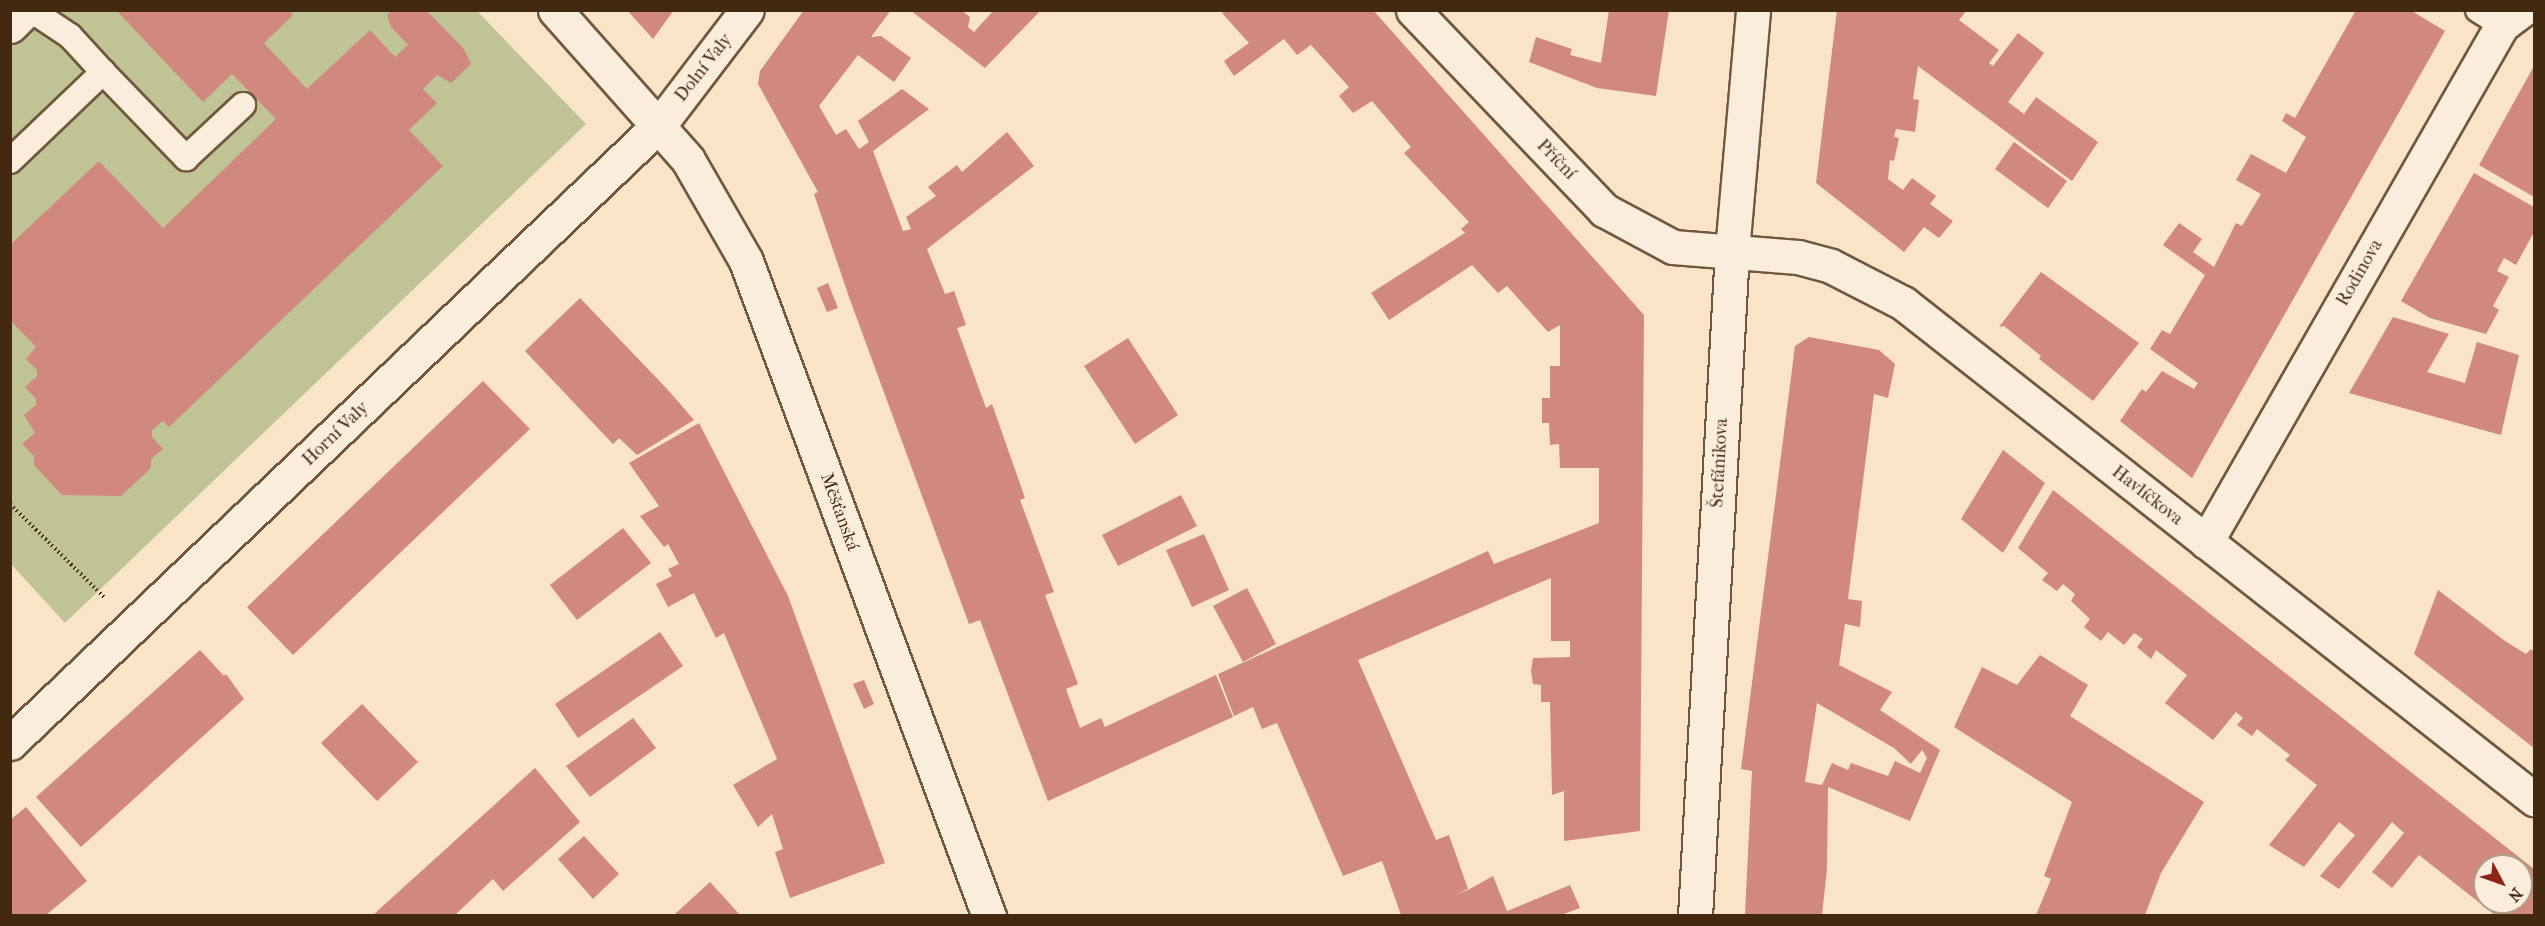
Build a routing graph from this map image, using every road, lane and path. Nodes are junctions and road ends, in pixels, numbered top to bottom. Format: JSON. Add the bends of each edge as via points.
{"nodes":[{"id":1,"x":26,"y":10,"type":"edge"},
{"id":2,"x":31,"y":10,"type":"edge"},
{"id":3,"x":555,"y":10,"type":"edge"},
{"id":4,"x":747,"y":10,"type":"edge"},
{"id":5,"x":1413,"y":10,"type":"edge"},
{"id":6,"x":1753,"y":10,"type":"edge"},
{"id":7,"x":2501,"y":15,"type":"edge"},
{"id":8,"x":10,"y":26,"type":"edge"},
{"id":9,"x":103,"y":72,"type":"junction"},
{"id":10,"x":243,"y":105,"type":"dead end"},
{"id":11,"x":660,"y":124,"type":"junction"},
{"id":12,"x":10,"y":161,"type":"edge"},
{"id":13,"x":1732,"y":251,"type":"junction"},
{"id":14,"x":10,"y":504,"type":"edge"},
{"id":15,"x":2206,"y":542,"type":"junction"},
{"id":16,"x":135,"y":627,"type":"junction"},
{"id":17,"x":10,"y":743,"type":"edge"},
{"id":18,"x":2535,"y":799,"type":"edge"},
{"id":19,"x":989,"y":915,"type":"edge"},
{"id":20,"x":1695,"y":915,"type":"edge"}],
"edges":[{"from":1,"to":8,"type":"street"},
{"from":2,"to":9,"type":"lane","via":[[70,36]]},
{"from":3,"to":11,"type":"street","name":"Měšťanská"},
{"from":4,"to":11,"type":"street","name":"Dolní Valy"},
{"from":5,"to":13,"type":"street","name":"Příční","via":[[1604,210],[1673,247]]},
{"from":6,"to":13,"type":"street","name":"Štefánikova"},
{"from":7,"to":15,"type":"street","name":"Rodinova"},
{"from":9,"to":10,"type":"lane","via":[[186,158]]},
{"from":9,"to":12,"type":"lane"},
{"from":11,"to":16,"type":"street","name":"Horní Valy"},
{"from":11,"to":19,"type":"street","name":"Měšťanská","via":[[710,194],[746,261]]},
{"from":13,"to":15,"type":"street","name":"Havlíčkova","via":[[1798,257],[1831,266],[1902,303]]},
{"from":13,"to":20,"type":"street","name":"Štefánikova"},
{"from":14,"to":16,"type":"path"},
{"from":15,"to":18,"type":"street","name":"Havlíčkova"},
{"from":16,"to":17,"type":"street","name":"Horní Valy"}]}
